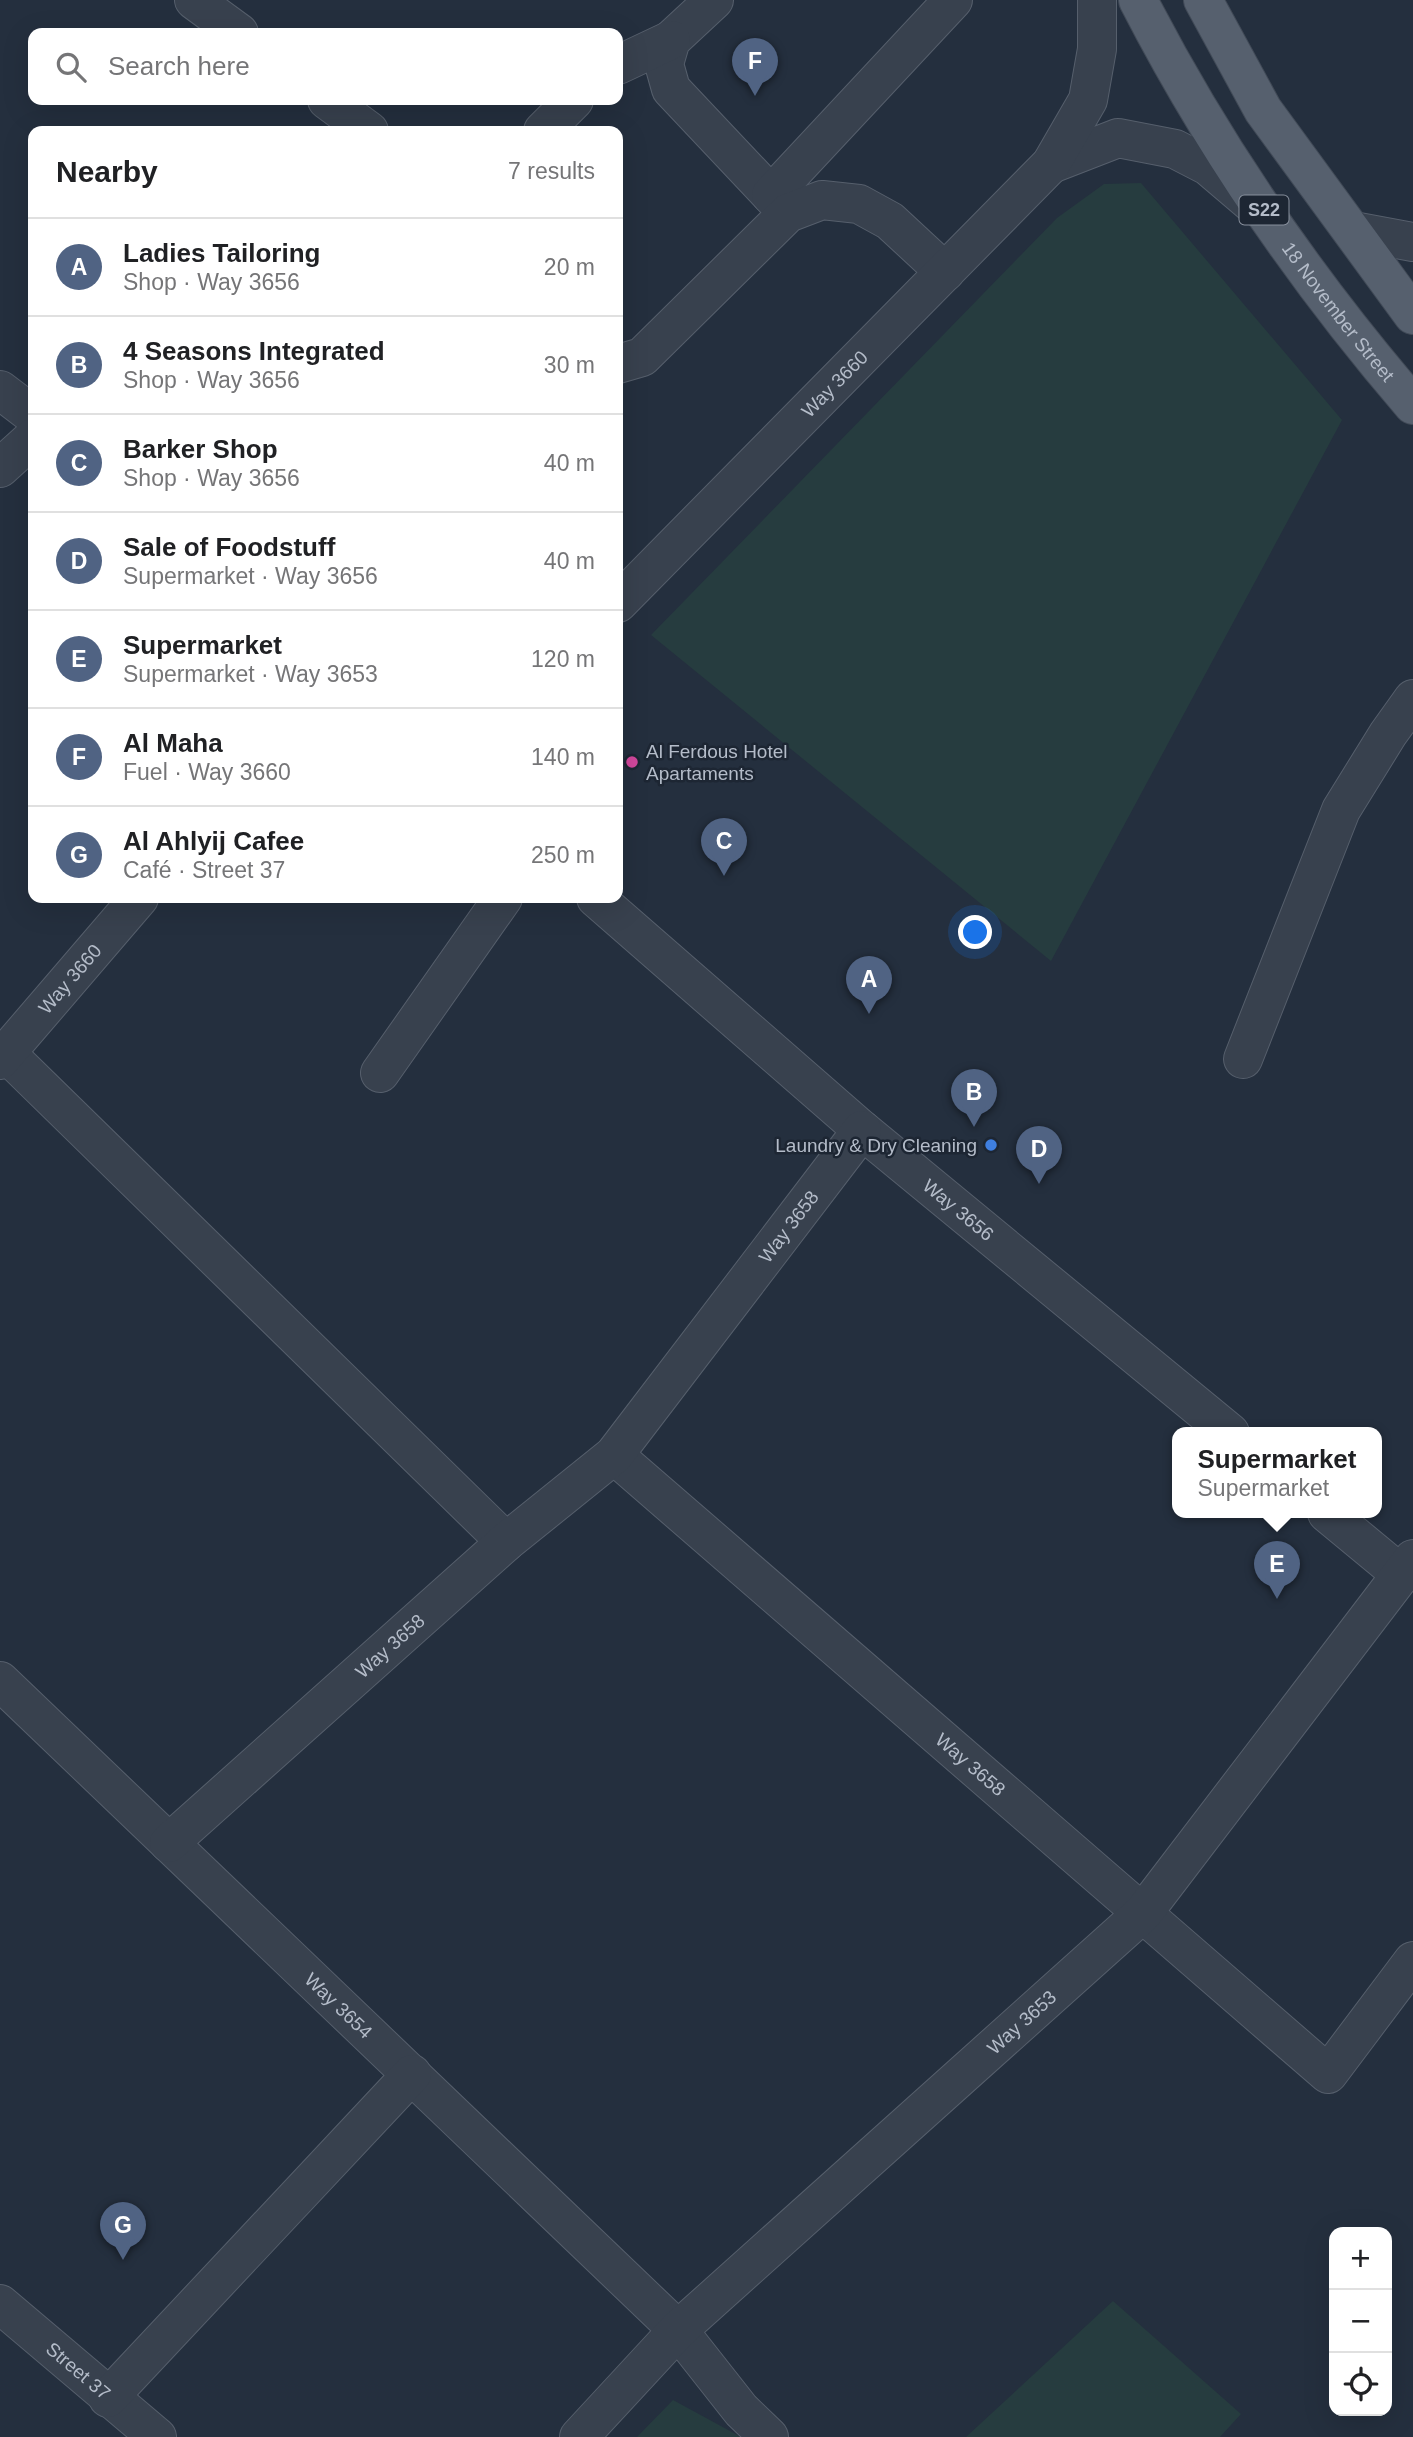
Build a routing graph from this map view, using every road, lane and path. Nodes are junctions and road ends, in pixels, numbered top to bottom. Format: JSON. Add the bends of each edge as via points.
{"nodes":[{"id":1,"x":194,"y":0,"type":"edge"},
{"id":2,"x":714,"y":0,"type":"edge"},
{"id":3,"x":953,"y":0,"type":"edge"},
{"id":4,"x":1097,"y":0,"type":"edge"},
{"id":5,"x":1139,"y":0,"type":"edge"},
{"id":6,"x":1203,"y":0,"type":"edge"},
{"id":7,"x":232,"y":28,"type":"edge"},
{"id":8,"x":671,"y":40,"type":"junction"},
{"id":9,"x":623,"y":63,"type":"edge"},
{"id":10,"x":334,"y":105,"type":"edge"},
{"id":11,"x":569,"y":105,"type":"edge"},
{"id":12,"x":362,"y":126,"type":"edge"},
{"id":13,"x":548,"y":126,"type":"edge"},
{"id":14,"x":1051,"y":164,"type":"junction"},
{"id":15,"x":779,"y":204,"type":"junction"},
{"id":16,"x":1270,"y":219,"type":"junction"},
{"id":17,"x":1353,"y":232,"type":"junction"},
{"id":18,"x":1413,"y":242,"type":"edge"},
{"id":19,"x":945,"y":272,"type":"junction"},
{"id":20,"x":1413,"y":315,"type":"edge"},
{"id":21,"x":623,"y":363,"type":"edge"},
{"id":22,"x":0,"y":390,"type":"edge"},
{"id":23,"x":1413,"y":405,"type":"edge"},
{"id":24,"x":28,"y":411,"type":"edge"},
{"id":25,"x":28,"y":443,"type":"edge"},
{"id":26,"x":0,"y":468,"type":"edge"},
{"id":27,"x":623,"y":598,"type":"edge"},
{"id":28,"x":1413,"y":699,"type":"edge"},
{"id":29,"x":135,"y":903,"type":"edge"},
{"id":30,"x":499,"y":903,"type":"edge"},
{"id":31,"x":602,"y":903,"type":"edge"},
{"id":32,"x":3,"y":1056,"type":"edge"},
{"id":33,"x":1243,"y":1059,"type":"dead end"},
{"id":34,"x":380,"y":1073,"type":"dead end"},
{"id":35,"x":862,"y":1130,"type":"junction"},
{"id":36,"x":1223,"y":1427,"type":"edge"},
{"id":37,"x":614,"y":1455,"type":"junction"},
{"id":38,"x":1335,"y":1518,"type":"edge"},
{"id":39,"x":506,"y":1542,"type":"junction"},
{"id":40,"x":1407,"y":1567,"type":"edge"},
{"id":41,"x":0,"y":1681,"type":"edge"},
{"id":42,"x":169,"y":1843,"type":"junction"},
{"id":43,"x":1143,"y":1913,"type":"junction"},
{"id":44,"x":1413,"y":1961,"type":"edge"},
{"id":45,"x":412,"y":2074,"type":"junction"},
{"id":46,"x":0,"y":2304,"type":"edge"},
{"id":47,"x":678,"y":2330,"type":"junction"},
{"id":48,"x":108,"y":2398,"type":"junction"},
{"id":49,"x":157,"y":2437,"type":"edge"},
{"id":50,"x":579,"y":2437,"type":"edge"},
{"id":51,"x":769,"y":2437,"type":"edge"}],
"edges":[{"from":1,"to":7,"type":"street"},
{"from":2,"to":8,"type":"street"},
{"from":3,"to":15,"type":"street"},
{"from":4,"to":14,"type":"street","name":"Way 3660","via":[[1097,49],[1088,100]]},
{"from":5,"to":16,"type":"main road","name":"18 November Street","number":"S22","via":[[1174,70]]},
{"from":6,"to":17,"type":"main road","via":[[1264,110]]},
{"from":8,"to":9,"type":"street"},
{"from":8,"to":15,"type":"street","via":[[664,64],[671,89]]},
{"from":10,"to":12,"type":"street"},
{"from":11,"to":13,"type":"street"},
{"from":14,"to":16,"type":"street","name":"Way 3660","via":[[1118,138],[1175,149],[1208,166]]},
{"from":14,"to":19,"type":"street","name":"Way 3660"},
{"from":15,"to":19,"type":"street","via":[[822,200],[859,204],[891,221]]},
{"from":15,"to":21,"type":"street","via":[[642,357]]},
{"from":16,"to":23,"type":"main road","name":"18 November Street","number":"S22"},
{"from":17,"to":18,"type":"street"},
{"from":17,"to":20,"type":"main road"},
{"from":19,"to":27,"type":"street","name":"Way 3660"},
{"from":22,"to":24,"type":"street"},
{"from":25,"to":26,"type":"street"},
{"from":28,"to":33,"type":"street","via":[[1341,810]]},
{"from":29,"to":32,"type":"street","name":"Way 3660"},
{"from":30,"to":34,"type":"street"},
{"from":31,"to":35,"type":"street","name":"Way 3656"},
{"from":32,"to":39,"type":"street"},
{"from":35,"to":36,"type":"street","name":"Way 3656"},
{"from":35,"to":37,"type":"street","name":"Way 3658"},
{"from":37,"to":39,"type":"street","name":"Way 3658"},
{"from":37,"to":43,"type":"street","name":"Way 3658"},
{"from":38,"to":40,"type":"street"},
{"from":39,"to":42,"type":"street","name":"Way 3658"},
{"from":40,"to":43,"type":"street","name":"Way 3653"},
{"from":41,"to":42,"type":"street","name":"Way 3654"},
{"from":42,"to":45,"type":"street","name":"Way 3654"},
{"from":43,"to":44,"type":"street","name":"Way 3658","via":[[1328,2074]]},
{"from":43,"to":47,"type":"street","name":"Way 3653"},
{"from":45,"to":47,"type":"street","name":"Way 3654"},
{"from":45,"to":48,"type":"street"},
{"from":46,"to":48,"type":"street","name":"Street 37"},
{"from":47,"to":50,"type":"street","name":"Way 3653"},
{"from":47,"to":51,"type":"street","name":"Way 3654","via":[[741,2410]]},
{"from":48,"to":49,"type":"street","name":"Street 37"}]}
